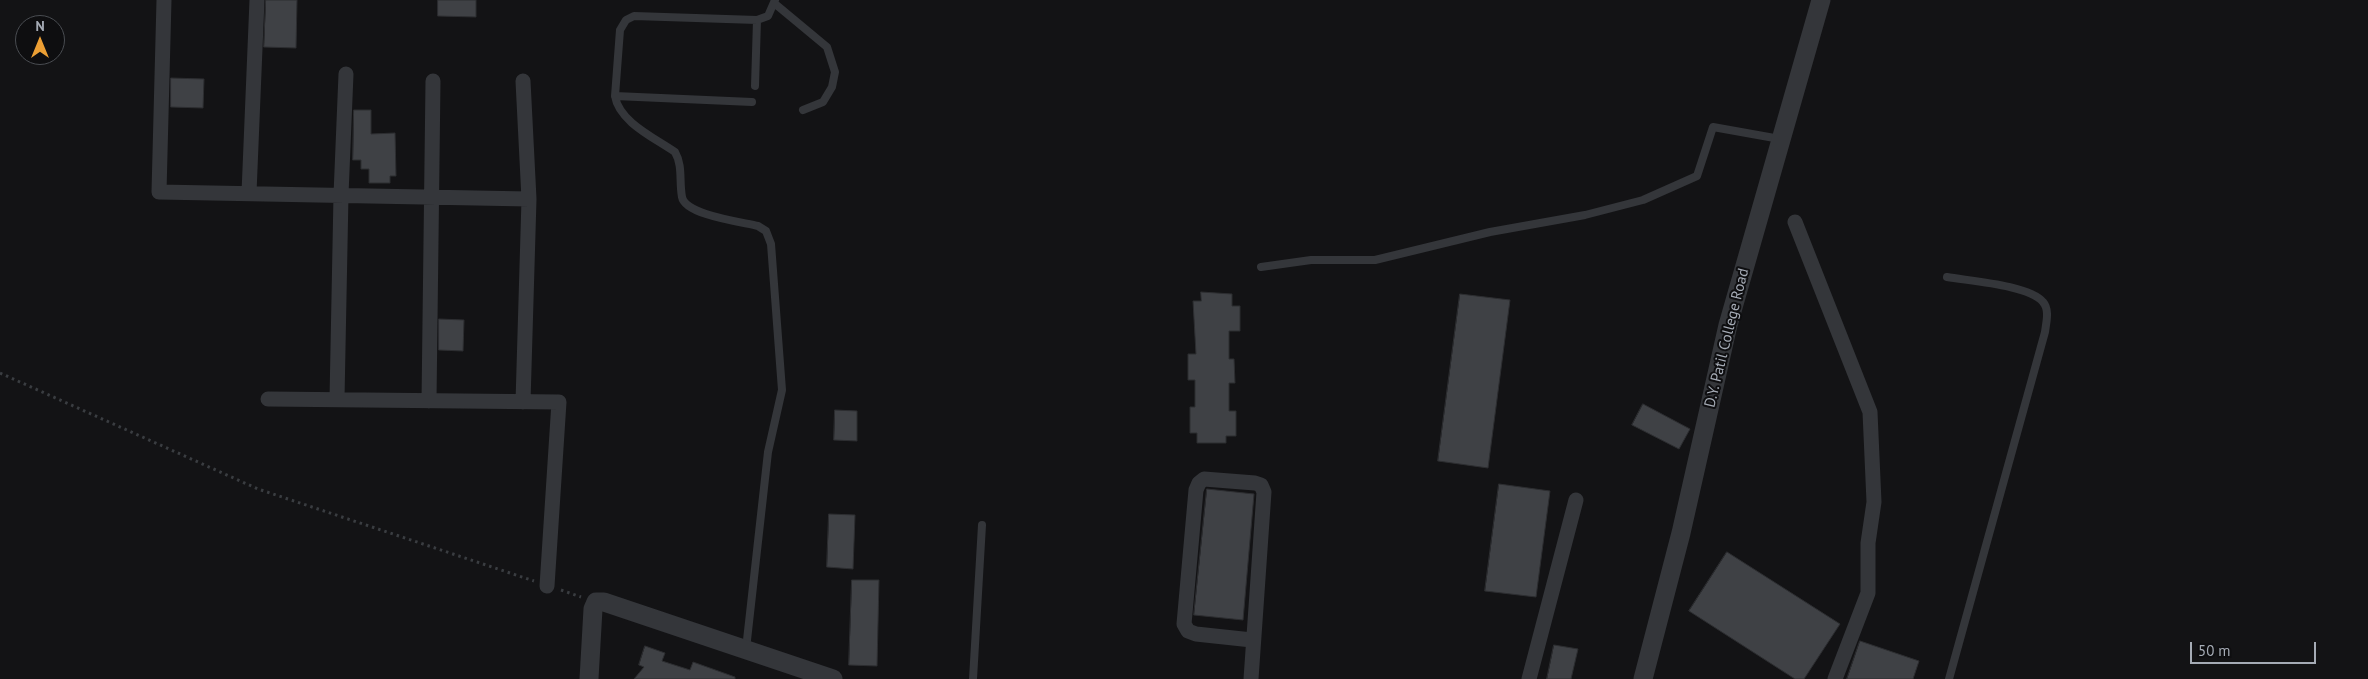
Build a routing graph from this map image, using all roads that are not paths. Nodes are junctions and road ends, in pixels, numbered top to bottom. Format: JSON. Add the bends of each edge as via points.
{"nodes":[{"id":1,"x":164,"y":0,"type":"edge"},
{"id":2,"x":256,"y":0,"type":"edge"},
{"id":3,"x":1821,"y":0,"type":"edge"},
{"id":4,"x":774,"y":2,"type":"edge"},
{"id":5,"x":757,"y":20,"type":"junction"},
{"id":6,"x":346,"y":74,"type":"dead end"},
{"id":7,"x":433,"y":81,"type":"dead end"},
{"id":8,"x":523,"y":81,"type":"dead end"},
{"id":9,"x":755,"y":86,"type":"dead end"},
{"id":10,"x":615,"y":96,"type":"junction"},
{"id":11,"x":752,"y":102,"type":"dead end"},
{"id":12,"x":803,"y":110,"type":"dead end"},
{"id":13,"x":1782,"y":139,"type":"junction"},
{"id":14,"x":249,"y":193,"type":"junction"},
{"id":15,"x":341,"y":195,"type":"junction"},
{"id":16,"x":433,"y":197,"type":"junction"},
{"id":17,"x":529,"y":199,"type":"junction"},
{"id":18,"x":1795,"y":222,"type":"dead end"},
{"id":19,"x":1261,"y":267,"type":"dead end"},
{"id":20,"x":1947,"y":277,"type":"dead end"},
{"id":21,"x":268,"y":398,"type":"dead end"},
{"id":22,"x":337,"y":399,"type":"junction"},
{"id":23,"x":429,"y":401,"type":"junction"},
{"id":24,"x":523,"y":402,"type":"junction"},
{"id":25,"x":1576,"y":500,"type":"dead end"},
{"id":26,"x":982,"y":525,"type":"dead end"},
{"id":27,"x":547,"y":586,"type":"road end"},
{"id":28,"x":1252,"y":640,"type":"junction"},
{"id":29,"x":746,"y":649,"type":"junction"},
{"id":30,"x":589,"y":679,"type":"edge"},
{"id":31,"x":833,"y":679,"type":"edge"},
{"id":32,"x":973,"y":679,"type":"edge"},
{"id":33,"x":1250,"y":679,"type":"edge"},
{"id":34,"x":1530,"y":679,"type":"edge"},
{"id":35,"x":1643,"y":679,"type":"edge"},
{"id":36,"x":1835,"y":679,"type":"edge"},
{"id":37,"x":1949,"y":679,"type":"edge"}],
"edges":[{"from":1,"to":14,"type":"street","via":[[159,192]]},
{"from":2,"to":14,"type":"street"},
{"from":3,"to":13,"type":"street","name":"D.Y. Patil College Road"},
{"from":4,"to":5,"type":"lane","via":[[768,16]]},
{"from":4,"to":12,"type":"lane","via":[[827,46],[835,72],[832,87],[823,102]]},
{"from":5,"to":9,"type":"lane"},
{"from":5,"to":10,"type":"lane","via":[[634,16],[626,20],[620,30]]},
{"from":6,"to":15,"type":"street"},
{"from":7,"to":16,"type":"street"},
{"from":8,"to":17,"type":"street"},
{"from":10,"to":11,"type":"lane"},
{"from":10,"to":29,"type":"lane","via":[[617,107],[624,116],[675,152],[679,160],[682,199],[686,205],[698,212],[758,226],[766,231],[771,244],[782,390],[768,452]]},
{"from":13,"to":19,"type":"lane","via":[[1713,127],[1697,176],[1643,200],[1375,260],[1311,260]]},
{"from":13,"to":35,"type":"street","name":"D.Y. Patil College Road","via":[[1728,325]]},
{"from":14,"to":15,"type":"street"},
{"from":15,"to":16,"type":"street"},
{"from":15,"to":22,"type":"street"},
{"from":16,"to":17,"type":"street"},
{"from":16,"to":23,"type":"street"},
{"from":17,"to":24,"type":"street"},
{"from":18,"to":36,"type":"street","via":[[1870,412],[1874,502],[1868,543],[1868,593]]},
{"from":20,"to":37,"type":"lane","via":[[2030,292],[2044,303],[2047,314],[2045,332]]},
{"from":21,"to":22,"type":"street"},
{"from":22,"to":23,"type":"street"},
{"from":23,"to":24,"type":"street"},
{"from":24,"to":27,"type":"street","via":[[559,402]]},
{"from":25,"to":34,"type":"street"},
{"from":26,"to":32,"type":"lane"},
{"from":28,"to":28,"type":"street","via":[[1196,634],[1188,631],[1184,624],[1196,490],[1198,483],[1204,480],[1255,483],[1261,485],[1264,492]]},
{"from":28,"to":33,"type":"street"},
{"from":29,"to":30,"type":"street","via":[[596,602]]},
{"from":29,"to":31,"type":"street"}]}
